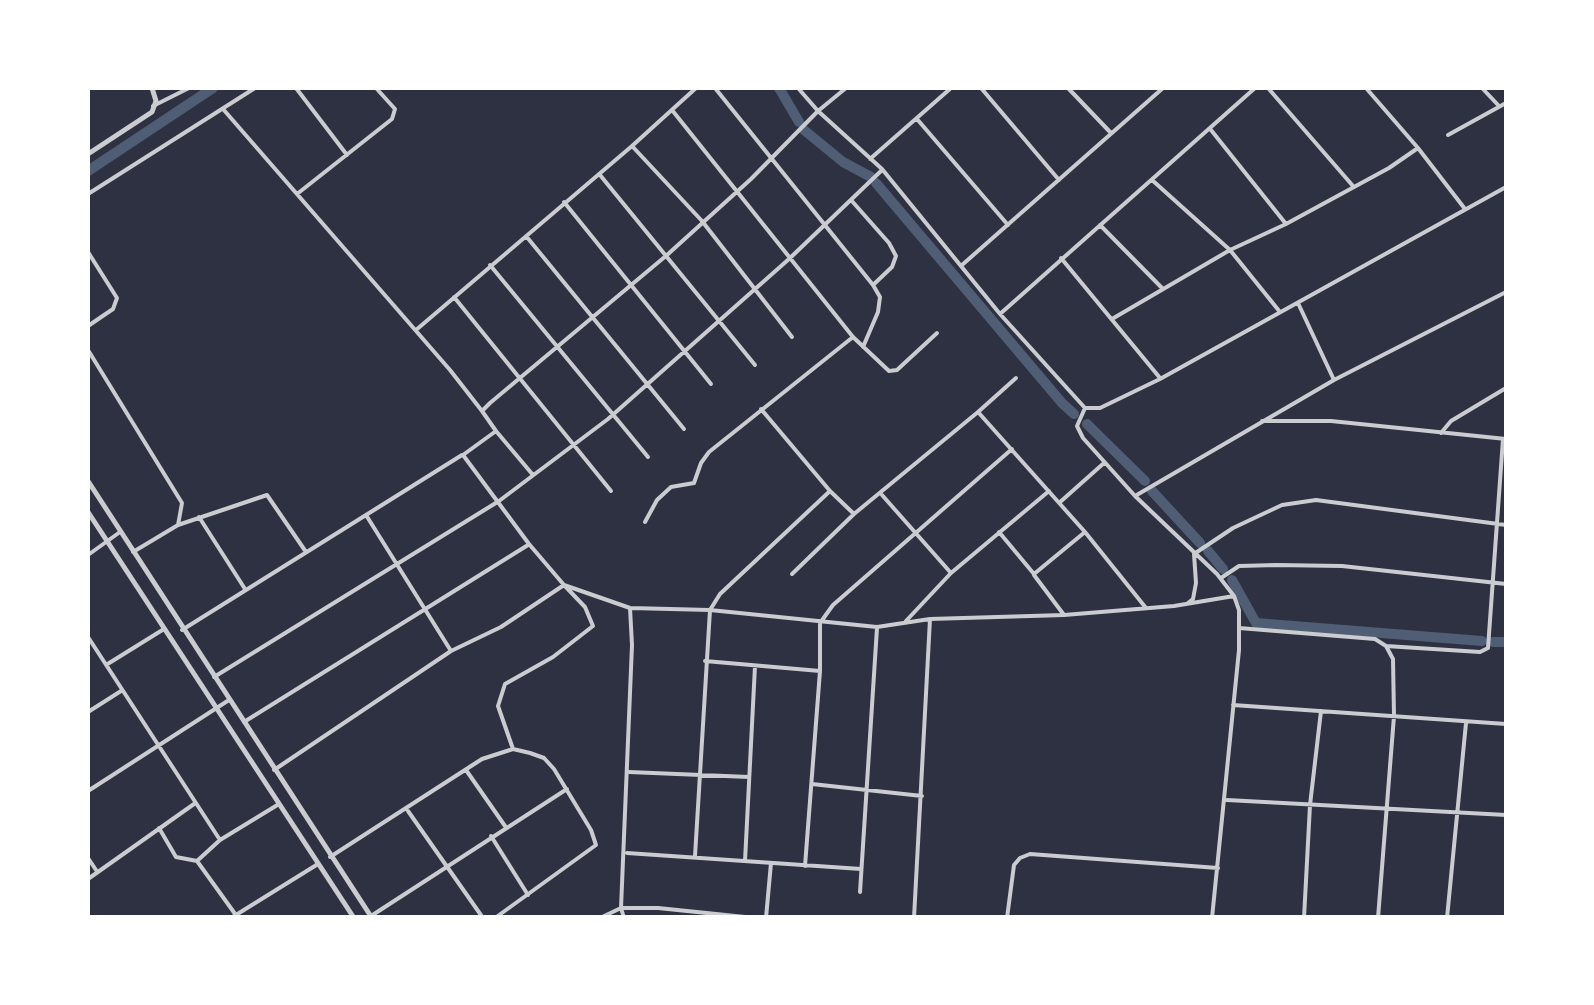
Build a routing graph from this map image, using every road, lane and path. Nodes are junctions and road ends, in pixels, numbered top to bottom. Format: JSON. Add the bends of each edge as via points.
{"nodes":[{"id":1,"x":152,"y":88,"type":"edge"},
{"id":2,"x":188,"y":88,"type":"edge"},
{"id":3,"x":255,"y":88,"type":"edge"},
{"id":4,"x":296,"y":88,"type":"edge"},
{"id":5,"x":376,"y":88,"type":"edge"},
{"id":6,"x":696,"y":88,"type":"edge"},
{"id":7,"x":715,"y":88,"type":"edge"},
{"id":8,"x":798,"y":88,"type":"edge"},
{"id":9,"x":846,"y":88,"type":"edge"},
{"id":10,"x":951,"y":88,"type":"edge"},
{"id":11,"x":981,"y":88,"type":"edge"},
{"id":12,"x":1068,"y":88,"type":"edge"},
{"id":13,"x":1161,"y":88,"type":"edge"},
{"id":14,"x":1256,"y":88,"type":"edge"},
{"id":15,"x":1268,"y":88,"type":"edge"},
{"id":16,"x":1366,"y":88,"type":"edge"},
{"id":17,"x":1482,"y":88,"type":"edge"},
{"id":18,"x":1506,"y":103,"type":"edge"},
{"id":19,"x":154,"y":106,"type":"junction"},
{"id":20,"x":1499,"y":106,"type":"junction"},
{"id":21,"x":223,"y":109,"type":"junction"},
{"id":22,"x":672,"y":110,"type":"junction"},
{"id":23,"x":818,"y":111,"type":"junction"},
{"id":24,"x":918,"y":119,"type":"junction"},
{"id":25,"x":1210,"y":128,"type":"junction"},
{"id":26,"x":1112,"y":133,"type":"junction"},
{"id":27,"x":1448,"y":135,"type":"dead end"},
{"id":28,"x":632,"y":146,"type":"junction"},
{"id":29,"x":1418,"y":148,"type":"junction"},
{"id":30,"x":88,"y":154,"type":"edge"},
{"id":31,"x":348,"y":157,"type":"junction"},
{"id":32,"x":771,"y":159,"type":"junction"},
{"id":33,"x":870,"y":159,"type":"junction"},
{"id":34,"x":882,"y":169,"type":"junction"},
{"id":35,"x":599,"y":174,"type":"junction"},
{"id":36,"x":1059,"y":180,"type":"junction"},
{"id":37,"x":1152,"y":180,"type":"junction"},
{"id":38,"x":1354,"y":187,"type":"junction"},
{"id":39,"x":1506,"y":187,"type":"edge"},
{"id":40,"x":737,"y":191,"type":"junction"},
{"id":41,"x":88,"y":194,"type":"edge"},
{"id":42,"x":296,"y":196,"type":"junction"},
{"id":43,"x":851,"y":199,"type":"junction"},
{"id":44,"x":564,"y":202,"type":"junction"},
{"id":45,"x":1465,"y":209,"type":"junction"},
{"id":46,"x":702,"y":221,"type":"junction"},
{"id":47,"x":826,"y":223,"type":"junction"},
{"id":48,"x":1100,"y":224,"type":"junction"},
{"id":49,"x":1286,"y":224,"type":"junction"},
{"id":50,"x":1008,"y":225,"type":"junction"},
{"id":51,"x":526,"y":236,"type":"junction"},
{"id":52,"x":1230,"y":250,"type":"junction"},
{"id":53,"x":88,"y":252,"type":"edge"},
{"id":54,"x":667,"y":254,"type":"junction"},
{"id":55,"x":1061,"y":258,"type":"junction"},
{"id":56,"x":789,"y":259,"type":"junction"},
{"id":57,"x":94,"y":264,"type":"junction"},
{"id":58,"x":490,"y":265,"type":"junction"},
{"id":59,"x":962,"y":266,"type":"junction"},
{"id":60,"x":88,"y":268,"type":"edge"},
{"id":61,"x":628,"y":285,"type":"junction"},
{"id":62,"x":873,"y":285,"type":"junction"},
{"id":63,"x":756,"y":287,"type":"junction"},
{"id":64,"x":1163,"y":289,"type":"junction"},
{"id":65,"x":1506,"y":292,"type":"edge"},
{"id":66,"x":454,"y":297,"type":"junction"},
{"id":67,"x":1298,"y":303,"type":"junction"},
{"id":68,"x":1280,"y":312,"type":"junction"},
{"id":69,"x":1000,"y":314,"type":"junction"},
{"id":70,"x":592,"y":316,"type":"junction"},
{"id":71,"x":720,"y":318,"type":"junction"},
{"id":72,"x":1112,"y":319,"type":"junction"},
{"id":73,"x":88,"y":326,"type":"edge"},
{"id":74,"x":416,"y":330,"type":"junction"},
{"id":75,"x":937,"y":333,"type":"dead end"},
{"id":76,"x":792,"y":337,"type":"dead end"},
{"id":77,"x":853,"y":337,"type":"junction"},
{"id":78,"x":558,"y":345,"type":"junction"},
{"id":79,"x":863,"y":348,"type":"junction"},
{"id":80,"x":88,"y":350,"type":"edge"},
{"id":81,"x":684,"y":350,"type":"junction"},
{"id":82,"x":755,"y":365,"type":"dead end"},
{"id":83,"x":520,"y":376,"type":"junction"},
{"id":84,"x":1016,"y":378,"type":"dead end"},
{"id":85,"x":1160,"y":378,"type":"junction"},
{"id":86,"x":1334,"y":380,"type":"junction"},
{"id":87,"x":648,"y":383,"type":"junction"},
{"id":88,"x":711,"y":384,"type":"dead end"},
{"id":89,"x":1506,"y":388,"type":"edge"},
{"id":90,"x":1084,"y":408,"type":"junction"},
{"id":91,"x":761,"y":409,"type":"junction"},
{"id":92,"x":482,"y":411,"type":"junction"},
{"id":93,"x":978,"y":412,"type":"junction"},
{"id":94,"x":613,"y":414,"type":"junction"},
{"id":95,"x":1260,"y":421,"type":"junction"},
{"id":96,"x":684,"y":429,"type":"dead end"},
{"id":97,"x":496,"y":430,"type":"junction"},
{"id":98,"x":1441,"y":433,"type":"junction"},
{"id":99,"x":1505,"y":439,"type":"edge"},
{"id":100,"x":575,"y":444,"type":"junction"},
{"id":101,"x":1012,"y":448,"type":"junction"},
{"id":102,"x":463,"y":455,"type":"junction"},
{"id":103,"x":648,"y":457,"type":"dead end"},
{"id":104,"x":1104,"y":463,"type":"junction"},
{"id":105,"x":533,"y":476,"type":"junction"},
{"id":106,"x":88,"y":482,"type":"edge"},
{"id":107,"x":1048,"y":490,"type":"junction"},
{"id":108,"x":610,"y":491,"type":"dead end"},
{"id":109,"x":830,"y":491,"type":"junction"},
{"id":110,"x":882,"y":494,"type":"junction"},
{"id":111,"x":1136,"y":496,"type":"junction"},
{"id":112,"x":499,"y":501,"type":"junction"},
{"id":113,"x":1058,"y":503,"type":"junction"},
{"id":114,"x":88,"y":512,"type":"edge"},
{"id":115,"x":854,"y":514,"type":"junction"},
{"id":116,"x":366,"y":515,"type":"junction"},
{"id":117,"x":199,"y":517,"type":"junction"},
{"id":118,"x":645,"y":522,"type":"dead end"},
{"id":119,"x":1497,"y":523,"type":"junction"},
{"id":120,"x":1506,"y":524,"type":"edge"},
{"id":121,"x":178,"y":525,"type":"junction"},
{"id":122,"x":120,"y":532,"type":"junction"},
{"id":123,"x":999,"y":532,"type":"junction"},
{"id":124,"x":1085,"y":532,"type":"junction"},
{"id":125,"x":914,"y":534,"type":"junction"},
{"id":126,"x":107,"y":542,"type":"junction"},
{"id":127,"x":529,"y":544,"type":"junction"},
{"id":128,"x":133,"y":552,"type":"junction"},
{"id":129,"x":306,"y":552,"type":"junction"},
{"id":130,"x":1194,"y":554,"type":"junction"},
{"id":131,"x":88,"y":555,"type":"edge"},
{"id":132,"x":398,"y":564,"type":"junction"},
{"id":133,"x":951,"y":573,"type":"junction"},
{"id":134,"x":792,"y":574,"type":"dead end"},
{"id":135,"x":1034,"y":574,"type":"junction"},
{"id":136,"x":1220,"y":578,"type":"junction"},
{"id":137,"x":1492,"y":583,"type":"junction"},
{"id":138,"x":1506,"y":584,"type":"edge"},
{"id":139,"x":564,"y":585,"type":"junction"},
{"id":140,"x":246,"y":589,"type":"junction"},
{"id":141,"x":1234,"y":596,"type":"junction"},
{"id":142,"x":1187,"y":604,"type":"junction"},
{"id":143,"x":424,"y":608,"type":"junction"},
{"id":144,"x":630,"y":608,"type":"junction"},
{"id":145,"x":1146,"y":608,"type":"junction"},
{"id":146,"x":710,"y":610,"type":"junction"},
{"id":147,"x":1064,"y":616,"type":"junction"},
{"id":148,"x":930,"y":619,"type":"junction"},
{"id":149,"x":906,"y":621,"type":"junction"},
{"id":150,"x":820,"y":624,"type":"junction"},
{"id":151,"x":877,"y":627,"type":"junction"},
{"id":152,"x":1239,"y":628,"type":"junction"},
{"id":153,"x":164,"y":629,"type":"junction"},
{"id":154,"x":182,"y":630,"type":"junction"},
{"id":155,"x":88,"y":640,"type":"edge"},
{"id":156,"x":1386,"y":646,"type":"junction"},
{"id":157,"x":451,"y":651,"type":"junction"},
{"id":158,"x":704,"y":661,"type":"junction"},
{"id":159,"x":106,"y":665,"type":"junction"},
{"id":160,"x":756,"y":666,"type":"junction"},
{"id":161,"x":820,"y":671,"type":"junction"},
{"id":162,"x":214,"y":677,"type":"junction"},
{"id":163,"x":122,"y":690,"type":"junction"},
{"id":164,"x":228,"y":700,"type":"junction"},
{"id":165,"x":1232,"y":705,"type":"junction"},
{"id":166,"x":216,"y":708,"type":"junction"},
{"id":167,"x":1321,"y":711,"type":"junction"},
{"id":168,"x":88,"y":712,"type":"edge"},
{"id":169,"x":1394,"y":716,"type":"junction"},
{"id":170,"x":244,"y":722,"type":"junction"},
{"id":171,"x":1466,"y":722,"type":"junction"},
{"id":172,"x":1506,"y":724,"type":"edge"},
{"id":173,"x":158,"y":744,"type":"junction"},
{"id":174,"x":513,"y":749,"type":"junction"},
{"id":175,"x":274,"y":770,"type":"junction"},
{"id":176,"x":466,"y":770,"type":"junction"},
{"id":177,"x":628,"y":772,"type":"junction"},
{"id":178,"x":699,"y":774,"type":"junction"},
{"id":179,"x":750,"y":777,"type":"junction"},
{"id":180,"x":811,"y":784,"type":"junction"},
{"id":181,"x":567,"y":789,"type":"junction"},
{"id":182,"x":88,"y":791,"type":"edge"},
{"id":183,"x":866,"y":791,"type":"junction"},
{"id":184,"x":922,"y":796,"type":"junction"},
{"id":185,"x":1224,"y":800,"type":"junction"},
{"id":186,"x":194,"y":804,"type":"junction"},
{"id":187,"x":278,"y":804,"type":"junction"},
{"id":188,"x":1310,"y":805,"type":"junction"},
{"id":189,"x":407,"y":809,"type":"junction"},
{"id":190,"x":1388,"y":809,"type":"junction"},
{"id":191,"x":1456,"y":814,"type":"junction"},
{"id":192,"x":1506,"y":815,"type":"edge"},
{"id":193,"x":504,"y":826,"type":"junction"},
{"id":194,"x":158,"y":828,"type":"junction"},
{"id":195,"x":491,"y":836,"type":"junction"},
{"id":196,"x":220,"y":840,"type":"junction"},
{"id":197,"x":626,"y":853,"type":"junction"},
{"id":198,"x":695,"y":856,"type":"junction"},
{"id":199,"x":330,"y":857,"type":"junction"},
{"id":200,"x":88,"y":858,"type":"edge"},
{"id":201,"x":745,"y":860,"type":"junction"},
{"id":202,"x":197,"y":861,"type":"junction"},
{"id":203,"x":771,"y":863,"type":"junction"},
{"id":204,"x":318,"y":864,"type":"junction"},
{"id":205,"x":447,"y":866,"type":"junction"},
{"id":206,"x":804,"y":866,"type":"junction"},
{"id":207,"x":1218,"y":868,"type":"junction"},
{"id":208,"x":862,"y":869,"type":"junction"},
{"id":209,"x":98,"y":872,"type":"junction"},
{"id":210,"x":88,"y":879,"type":"edge"},
{"id":211,"x":860,"y":892,"type":"dead end"},
{"id":212,"x":528,"y":895,"type":"junction"},
{"id":213,"x":621,"y":908,"type":"junction"},
{"id":214,"x":235,"y":916,"type":"edge"},
{"id":215,"x":371,"y":917,"type":"edge"},
{"id":216,"x":354,"y":918,"type":"edge"},
{"id":217,"x":483,"y":918,"type":"edge"},
{"id":218,"x":496,"y":918,"type":"edge"},
{"id":219,"x":600,"y":918,"type":"edge"},
{"id":220,"x":624,"y":918,"type":"edge"},
{"id":221,"x":755,"y":918,"type":"edge"},
{"id":222,"x":766,"y":918,"type":"edge"},
{"id":223,"x":914,"y":918,"type":"edge"},
{"id":224,"x":1007,"y":918,"type":"edge"},
{"id":225,"x":1212,"y":918,"type":"edge"},
{"id":226,"x":1304,"y":918,"type":"edge"},
{"id":227,"x":1378,"y":918,"type":"edge"},
{"id":228,"x":1446,"y":918,"type":"edge"}],
"edges":[{"from":1,"to":19,"type":"street"},
{"from":2,"to":19,"type":"street"},
{"from":3,"to":21,"type":"street"},
{"from":4,"to":31,"type":"street"},
{"from":5,"to":31,"type":"street","via":[[394,115]]},
{"from":6,"to":22,"type":"street"},
{"from":7,"to":32,"type":"street"},
{"from":8,"to":23,"type":"street"},
{"from":9,"to":23,"type":"street"},
{"from":10,"to":24,"type":"street"},
{"from":11,"to":36,"type":"street"},
{"from":12,"to":26,"type":"street"},
{"from":13,"to":26,"type":"street"},
{"from":14,"to":25,"type":"street"},
{"from":15,"to":38,"type":"street"},
{"from":16,"to":29,"type":"street"},
{"from":17,"to":20,"type":"street"},
{"from":18,"to":20,"type":"street"},
{"from":19,"to":30,"type":"street"},
{"from":20,"to":27,"type":"street"},
{"from":21,"to":41,"type":"street"},
{"from":21,"to":42,"type":"street"},
{"from":22,"to":28,"type":"street"},
{"from":22,"to":40,"type":"street"},
{"from":23,"to":32,"type":"street"},
{"from":23,"to":33,"type":"street"},
{"from":24,"to":33,"type":"street"},
{"from":24,"to":50,"type":"street"},
{"from":25,"to":37,"type":"street"},
{"from":25,"to":49,"type":"street"},
{"from":26,"to":36,"type":"street"},
{"from":28,"to":35,"type":"street"},
{"from":28,"to":46,"type":"street"},
{"from":29,"to":38,"type":"street"},
{"from":29,"to":45,"type":"street"},
{"from":31,"to":42,"type":"street"},
{"from":32,"to":40,"type":"street"},
{"from":32,"to":47,"type":"street"},
{"from":33,"to":34,"type":"street"},
{"from":34,"to":43,"type":"street"},
{"from":34,"to":59,"type":"street"},
{"from":35,"to":44,"type":"street"},
{"from":35,"to":54,"type":"street"},
{"from":36,"to":50,"type":"street"},
{"from":37,"to":48,"type":"street"},
{"from":37,"to":52,"type":"street"},
{"from":38,"to":49,"type":"street"},
{"from":39,"to":45,"type":"street"},
{"from":40,"to":46,"type":"street"},
{"from":40,"to":56,"type":"street"},
{"from":42,"to":74,"type":"street"},
{"from":43,"to":47,"type":"street"},
{"from":43,"to":62,"type":"street","via":[[896,256]]},
{"from":44,"to":51,"type":"street"},
{"from":44,"to":61,"type":"street"},
{"from":45,"to":67,"type":"street"},
{"from":46,"to":54,"type":"street"},
{"from":46,"to":63,"type":"street"},
{"from":47,"to":56,"type":"street"},
{"from":47,"to":62,"type":"street"},
{"from":48,"to":55,"type":"street"},
{"from":48,"to":64,"type":"street"},
{"from":49,"to":52,"type":"street"},
{"from":50,"to":59,"type":"street"},
{"from":51,"to":58,"type":"street"},
{"from":51,"to":70,"type":"street"},
{"from":52,"to":64,"type":"street"},
{"from":52,"to":68,"type":"street"},
{"from":53,"to":57,"type":"street"},
{"from":54,"to":61,"type":"street"},
{"from":54,"to":71,"type":"street"},
{"from":55,"to":69,"type":"street"},
{"from":55,"to":72,"type":"street"},
{"from":56,"to":63,"type":"street"},
{"from":56,"to":77,"type":"street"},
{"from":57,"to":60,"type":"street"},
{"from":57,"to":73,"type":"street","via":[[116,302]]},
{"from":58,"to":66,"type":"street"},
{"from":58,"to":78,"type":"street"},
{"from":59,"to":69,"type":"street"},
{"from":61,"to":70,"type":"street"},
{"from":61,"to":81,"type":"street"},
{"from":62,"to":79,"type":"street","via":[[880,297]]},
{"from":63,"to":71,"type":"street"},
{"from":63,"to":76,"type":"street"},
{"from":64,"to":72,"type":"street"},
{"from":65,"to":86,"type":"street"},
{"from":66,"to":74,"type":"street"},
{"from":66,"to":83,"type":"street"},
{"from":67,"to":68,"type":"street"},
{"from":67,"to":86,"type":"street"},
{"from":68,"to":85,"type":"street"},
{"from":69,"to":90,"type":"street"},
{"from":70,"to":78,"type":"street"},
{"from":70,"to":87,"type":"street"},
{"from":71,"to":81,"type":"street"},
{"from":71,"to":82,"type":"street"},
{"from":72,"to":85,"type":"street"},
{"from":74,"to":92,"type":"street"},
{"from":75,"to":79,"type":"street","via":[[897,370],[889,371]]},
{"from":77,"to":79,"type":"street"},
{"from":77,"to":91,"type":"street"},
{"from":78,"to":83,"type":"street"},
{"from":78,"to":94,"type":"street"},
{"from":80,"to":121,"type":"street","via":[[182,503]]},
{"from":81,"to":87,"type":"street"},
{"from":81,"to":88,"type":"street"},
{"from":83,"to":92,"type":"street"},
{"from":83,"to":100,"type":"street"},
{"from":84,"to":93,"type":"street"},
{"from":85,"to":90,"type":"street","via":[[1100,408]]},
{"from":86,"to":95,"type":"street"},
{"from":87,"to":94,"type":"street"},
{"from":87,"to":96,"type":"street"},
{"from":89,"to":98,"type":"street"},
{"from":90,"to":104,"type":"street","via":[[1079,431]]},
{"from":91,"to":109,"type":"street"},
{"from":91,"to":118,"type":"street","via":[[709,452],[694,483],[671,487]]},
{"from":92,"to":97,"type":"street"},
{"from":93,"to":101,"type":"street"},
{"from":93,"to":110,"type":"street"},
{"from":94,"to":100,"type":"street"},
{"from":94,"to":103,"type":"street"},
{"from":95,"to":98,"type":"street"},
{"from":95,"to":111,"type":"street"},
{"from":97,"to":102,"type":"street"},
{"from":97,"to":105,"type":"street"},
{"from":98,"to":99,"type":"street"},
{"from":99,"to":119,"type":"street"},
{"from":100,"to":105,"type":"street"},
{"from":100,"to":108,"type":"street"},
{"from":101,"to":107,"type":"street"},
{"from":101,"to":125,"type":"street"},
{"from":102,"to":112,"type":"street"},
{"from":102,"to":116,"type":"street"},
{"from":104,"to":111,"type":"street"},
{"from":104,"to":113,"type":"street"},
{"from":105,"to":112,"type":"street"},
{"from":106,"to":122,"type":"street"},
{"from":107,"to":113,"type":"street"},
{"from":107,"to":123,"type":"street"},
{"from":109,"to":115,"type":"street"},
{"from":109,"to":146,"type":"street"},
{"from":110,"to":115,"type":"street"},
{"from":110,"to":125,"type":"street"},
{"from":111,"to":130,"type":"street"},
{"from":112,"to":127,"type":"street"},
{"from":112,"to":132,"type":"street"},
{"from":113,"to":124,"type":"street"},
{"from":114,"to":126,"type":"street"},
{"from":115,"to":134,"type":"street"},
{"from":116,"to":129,"type":"street"},
{"from":116,"to":132,"type":"street"},
{"from":117,"to":121,"type":"street"},
{"from":117,"to":129,"type":"street","via":[[267,495]]},
{"from":117,"to":140,"type":"street"},
{"from":119,"to":120,"type":"street"},
{"from":119,"to":130,"type":"street","via":[[1316,500],[1282,505]]},
{"from":119,"to":137,"type":"street"},
{"from":121,"to":128,"type":"street"},
{"from":122,"to":126,"type":"street"},
{"from":122,"to":128,"type":"street"},
{"from":123,"to":133,"type":"street"},
{"from":123,"to":135,"type":"street"},
{"from":124,"to":135,"type":"street"},
{"from":124,"to":145,"type":"street"},
{"from":125,"to":133,"type":"street"},
{"from":125,"to":150,"type":"street"},
{"from":126,"to":131,"type":"street"},
{"from":126,"to":153,"type":"street"},
{"from":127,"to":139,"type":"street"},
{"from":127,"to":143,"type":"street"},
{"from":128,"to":154,"type":"street"},
{"from":129,"to":140,"type":"street"},
{"from":130,"to":136,"type":"street"},
{"from":130,"to":142,"type":"street","via":[[1196,590]]},
{"from":132,"to":143,"type":"street"},
{"from":132,"to":162,"type":"street"},
{"from":133,"to":149,"type":"street"},
{"from":135,"to":147,"type":"street"},
{"from":136,"to":137,"type":"street","via":[[1239,566],[1342,566]]},
{"from":136,"to":141,"type":"street"},
{"from":137,"to":138,"type":"street"},
{"from":137,"to":156,"type":"street","via":[[1484,651]]},
{"from":139,"to":144,"type":"street"},
{"from":139,"to":157,"type":"street"},
{"from":139,"to":174,"type":"street","via":[[593,626],[505,684],[498,706]]},
{"from":140,"to":154,"type":"street"},
{"from":141,"to":142,"type":"street"},
{"from":141,"to":152,"type":"street"},
{"from":142,"to":145,"type":"street"},
{"from":143,"to":157,"type":"street"},
{"from":143,"to":170,"type":"street"},
{"from":144,"to":146,"type":"street"},
{"from":144,"to":177,"type":"street"},
{"from":145,"to":147,"type":"street"},
{"from":146,"to":150,"type":"street"},
{"from":146,"to":158,"type":"street"},
{"from":147,"to":148,"type":"street"},
{"from":148,"to":149,"type":"street"},
{"from":148,"to":184,"type":"street"},
{"from":149,"to":151,"type":"street"},
{"from":150,"to":151,"type":"street"},
{"from":150,"to":161,"type":"street"},
{"from":151,"to":183,"type":"street"},
{"from":152,"to":156,"type":"street"},
{"from":152,"to":165,"type":"street"},
{"from":153,"to":159,"type":"street"},
{"from":153,"to":166,"type":"street"},
{"from":154,"to":162,"type":"street"},
{"from":155,"to":159,"type":"street"},
{"from":156,"to":169,"type":"street","via":[[1393,659]]},
{"from":157,"to":175,"type":"street"},
{"from":158,"to":160,"type":"street"},
{"from":158,"to":178,"type":"street"},
{"from":159,"to":163,"type":"street"},
{"from":160,"to":161,"type":"street"},
{"from":160,"to":179,"type":"street"},
{"from":161,"to":180,"type":"street"},
{"from":162,"to":164,"type":"street"},
{"from":163,"to":168,"type":"street"},
{"from":163,"to":173,"type":"street"},
{"from":164,"to":166,"type":"street"},
{"from":164,"to":170,"type":"street"},
{"from":165,"to":167,"type":"street"},
{"from":165,"to":185,"type":"street"},
{"from":166,"to":173,"type":"street"},
{"from":166,"to":187,"type":"street"},
{"from":167,"to":169,"type":"street"},
{"from":167,"to":188,"type":"street"},
{"from":169,"to":171,"type":"street"},
{"from":169,"to":190,"type":"street"},
{"from":170,"to":175,"type":"street"},
{"from":171,"to":172,"type":"street"},
{"from":171,"to":191,"type":"street"},
{"from":173,"to":182,"type":"street"},
{"from":173,"to":186,"type":"street"},
{"from":174,"to":176,"type":"street"},
{"from":174,"to":181,"type":"street","via":[[544,758]]},
{"from":175,"to":199,"type":"street"},
{"from":176,"to":189,"type":"street"},
{"from":176,"to":193,"type":"street"},
{"from":177,"to":178,"type":"street"},
{"from":177,"to":197,"type":"street"},
{"from":178,"to":179,"type":"street"},
{"from":178,"to":198,"type":"street"},
{"from":179,"to":201,"type":"street"},
{"from":180,"to":183,"type":"street"},
{"from":180,"to":206,"type":"street"},
{"from":181,"to":193,"type":"street"},
{"from":181,"to":212,"type":"street","via":[[596,845]]},
{"from":183,"to":184,"type":"street"},
{"from":183,"to":208,"type":"street"},
{"from":184,"to":223,"type":"street"},
{"from":185,"to":188,"type":"street"},
{"from":185,"to":207,"type":"street"},
{"from":186,"to":194,"type":"street"},
{"from":186,"to":196,"type":"street"},
{"from":187,"to":196,"type":"street"},
{"from":187,"to":204,"type":"street"},
{"from":188,"to":190,"type":"street"},
{"from":188,"to":226,"type":"street"},
{"from":189,"to":199,"type":"street"},
{"from":189,"to":205,"type":"street"},
{"from":190,"to":191,"type":"street"},
{"from":190,"to":227,"type":"street"},
{"from":191,"to":192,"type":"street"},
{"from":191,"to":228,"type":"street"},
{"from":193,"to":195,"type":"street"},
{"from":194,"to":202,"type":"street","via":[[176,857]]},
{"from":194,"to":209,"type":"street"},
{"from":195,"to":205,"type":"street"},
{"from":195,"to":212,"type":"street"},
{"from":196,"to":202,"type":"street"},
{"from":197,"to":198,"type":"street"},
{"from":197,"to":213,"type":"street"},
{"from":198,"to":201,"type":"street"},
{"from":199,"to":215,"type":"street"},
{"from":200,"to":209,"type":"street"},
{"from":201,"to":203,"type":"street"},
{"from":202,"to":214,"type":"street"},
{"from":203,"to":206,"type":"street"},
{"from":203,"to":222,"type":"street"},
{"from":204,"to":214,"type":"street"},
{"from":204,"to":216,"type":"street"},
{"from":205,"to":215,"type":"street"},
{"from":205,"to":217,"type":"street"},
{"from":206,"to":208,"type":"street"},
{"from":207,"to":224,"type":"street","via":[[1030,854],[1014,865]]},
{"from":207,"to":225,"type":"street"},
{"from":208,"to":211,"type":"street"},
{"from":209,"to":210,"type":"street"},
{"from":212,"to":218,"type":"street"},
{"from":213,"to":219,"type":"street"},
{"from":213,"to":220,"type":"street"},
{"from":213,"to":221,"type":"street"}]}
